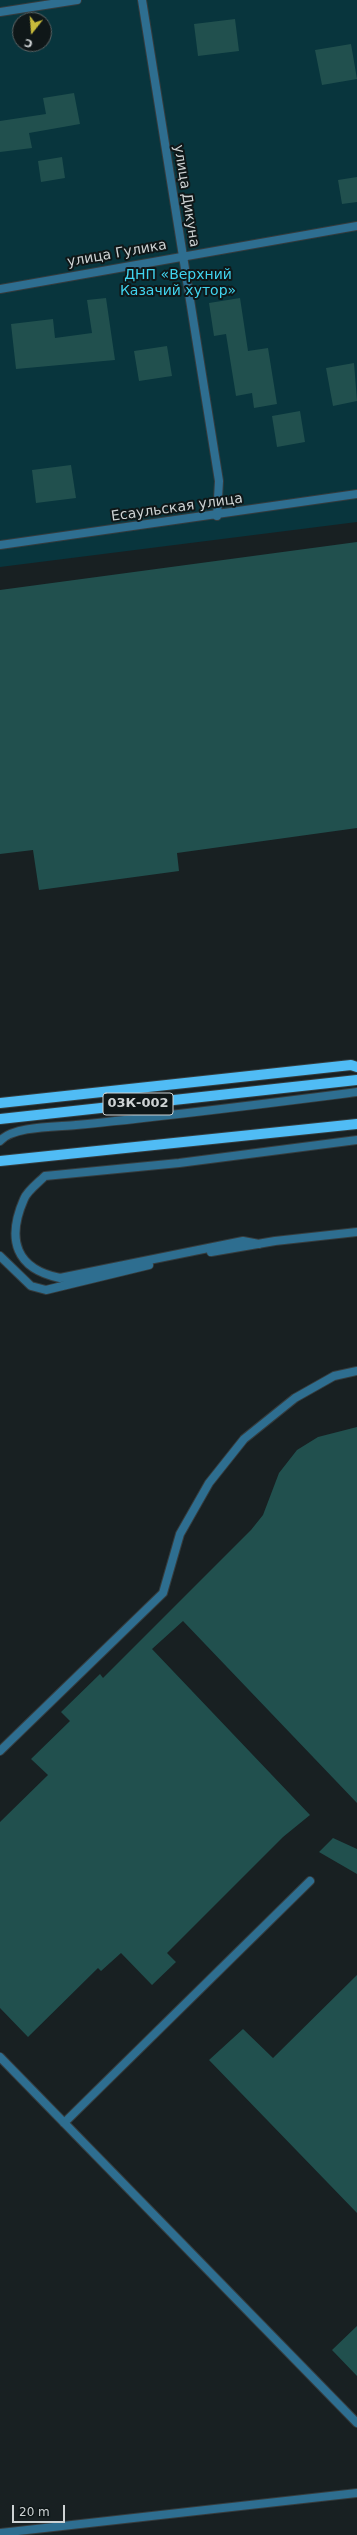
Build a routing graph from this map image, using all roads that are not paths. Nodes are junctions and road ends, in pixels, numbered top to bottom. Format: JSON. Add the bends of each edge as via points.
{"nodes":[{"id":1,"x":77,"y":0,"type":"edge"},
{"id":2,"x":142,"y":0,"type":"edge"},
{"id":3,"x":0,"y":12,"type":"edge"},
{"id":4,"x":357,"y":226,"type":"edge"},
{"id":5,"x":182,"y":255,"type":"junction"},
{"id":6,"x":0,"y":289,"type":"edge"},
{"id":7,"x":357,"y":494,"type":"edge"},
{"id":8,"x":217,"y":516,"type":"junction"},
{"id":9,"x":0,"y":546,"type":"edge"},
{"id":10,"x":357,"y":1067,"type":"edge"},
{"id":11,"x":357,"y":1080,"type":"edge"},
{"id":12,"x":357,"y":1092,"type":"edge"},
{"id":13,"x":0,"y":1103,"type":"edge"},
{"id":14,"x":0,"y":1119,"type":"edge"},
{"id":15,"x":357,"y":1124,"type":"edge"},
{"id":16,"x":357,"y":1140,"type":"edge"},
{"id":17,"x":0,"y":1141,"type":"edge"},
{"id":18,"x":0,"y":1161,"type":"edge"},
{"id":19,"x":357,"y":1232,"type":"edge"},
{"id":20,"x":259,"y":1244,"type":"junction"},
{"id":21,"x":0,"y":1256,"type":"edge"},
{"id":22,"x":357,"y":1371,"type":"edge"},
{"id":23,"x":0,"y":1751,"type":"edge"},
{"id":24,"x":310,"y":1881,"type":"dead end"},
{"id":25,"x":0,"y":2057,"type":"edge"},
{"id":26,"x":64,"y":2123,"type":"junction"},
{"id":27,"x":357,"y":2423,"type":"edge"},
{"id":28,"x":357,"y":2493,"type":"edge"},
{"id":29,"x":0,"y":2533,"type":"edge"}],
"edges":[{"from":1,"to":3,"type":"street"},
{"from":2,"to":5,"type":"street","name":"улица Дикуна"},
{"from":4,"to":5,"type":"street","name":"улица Гулика"},
{"from":5,"to":6,"type":"street","name":"улица Гулика"},
{"from":5,"to":8,"type":"street","name":"улица Дикуна","via":[[219,481]]},
{"from":7,"to":8,"type":"street","name":"Есаульская улица"},
{"from":8,"to":9,"type":"street","name":"Есаульская улица"},
{"from":10,"to":13,"type":"main road","via":[[351,1065]]},
{"from":11,"to":14,"type":"main road","number":"03К-002"},
{"from":12,"to":17,"type":"street","via":[[29,1130],[4,1136]]},
{"from":15,"to":18,"type":"main road"},
{"from":16,"to":20,"type":"street","via":[[179,1163],[45,1176],[24,1198],[17,1223],[16,1245],[24,1263],[41,1274],[60,1278],[243,1241]]},
{"from":19,"to":20,"type":"street"},
{"from":20,"to":21,"type":"street","via":[[172,1260],[46,1290],[31,1286]]},
{"from":22,"to":23,"type":"street","via":[[334,1376],[295,1398],[244,1439],[209,1483],[180,1534],[163,1593]]},
{"from":24,"to":26,"type":"street"},
{"from":25,"to":26,"type":"street"},
{"from":26,"to":27,"type":"street"},
{"from":28,"to":29,"type":"street"}]}
